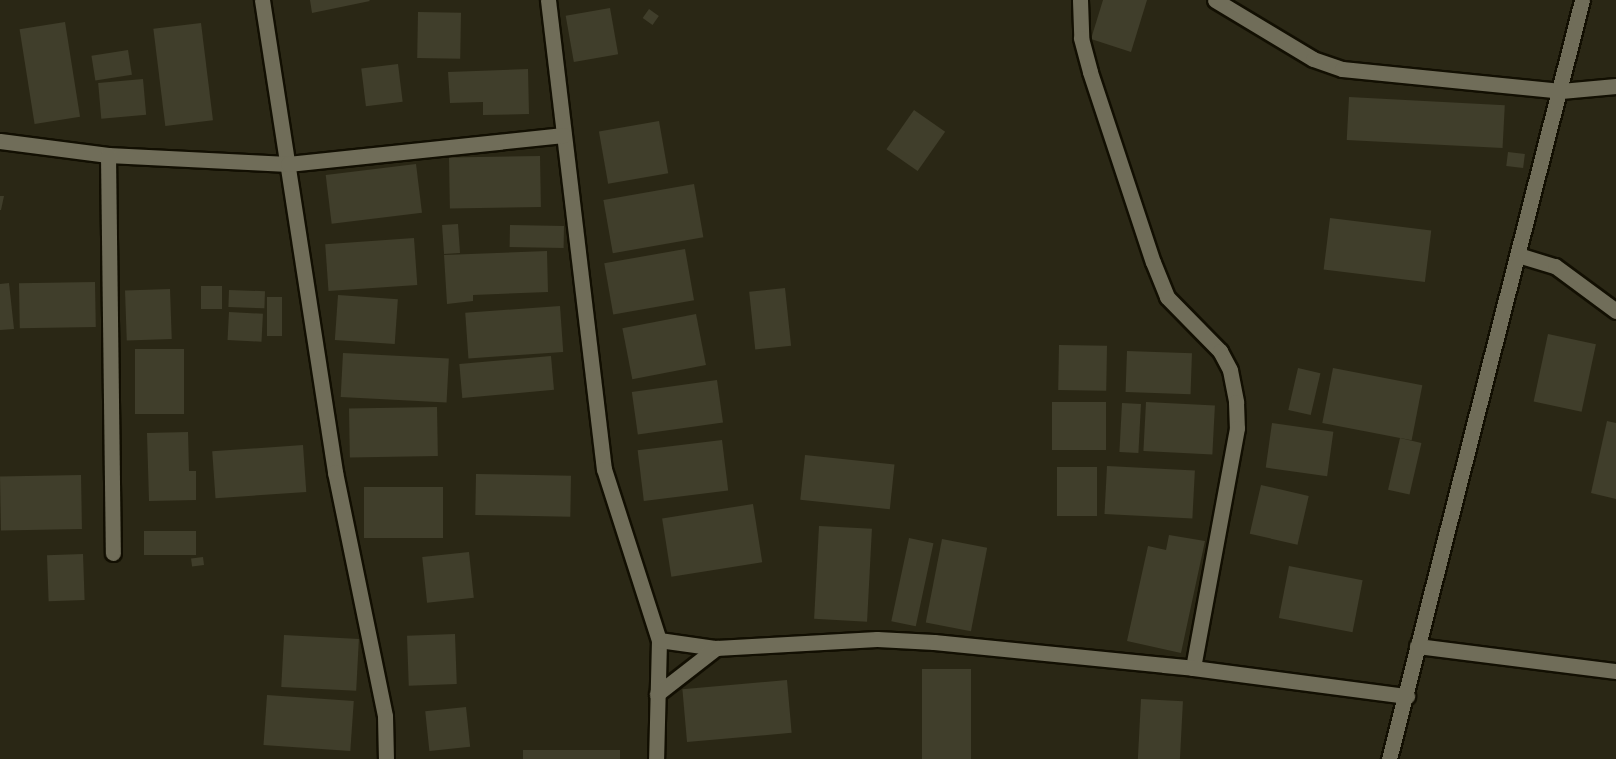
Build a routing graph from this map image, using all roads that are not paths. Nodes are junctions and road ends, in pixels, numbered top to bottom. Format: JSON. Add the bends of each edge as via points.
{"nodes":[{"id":1,"x":262,"y":0,"type":"edge"},
{"id":2,"x":548,"y":0,"type":"edge"},
{"id":3,"x":1080,"y":0,"type":"edge"},
{"id":4,"x":1215,"y":0,"type":"edge"},
{"id":5,"x":1582,"y":0,"type":"edge"},
{"id":6,"x":1616,"y":86,"type":"edge"},
{"id":7,"x":1561,"y":92,"type":"junction"},
{"id":8,"x":564,"y":135,"type":"junction"},
{"id":9,"x":0,"y":141,"type":"edge"},
{"id":10,"x":108,"y":155,"type":"junction"},
{"id":11,"x":288,"y":164,"type":"junction"},
{"id":12,"x":1518,"y":255,"type":"junction"},
{"id":13,"x":1616,"y":311,"type":"edge"},
{"id":14,"x":113,"y":553,"type":"dead end"},
{"id":15,"x":659,"y":640,"type":"junction"},
{"id":16,"x":1417,"y":646,"type":"junction"},
{"id":17,"x":716,"y":648,"type":"junction"},
{"id":18,"x":1193,"y":668,"type":"junction"},
{"id":19,"x":1616,"y":671,"type":"edge"},
{"id":20,"x":657,"y":694,"type":"junction"},
{"id":21,"x":1407,"y":696,"type":"junction"},
{"id":22,"x":387,"y":759,"type":"edge"},
{"id":23,"x":656,"y":759,"type":"edge"},
{"id":24,"x":1389,"y":759,"type":"edge"}],
"edges":[{"from":1,"to":11,"type":"street"},
{"from":2,"to":8,"type":"street"},
{"from":3,"to":18,"type":"street","via":[[1081,38],[1090,72],[1153,262],[1167,297],[1220,351],[1230,370],[1236,402],[1237,428]]},
{"from":4,"to":7,"type":"street","via":[[1313,59],[1342,69]]},
{"from":5,"to":7,"type":"street"},
{"from":6,"to":7,"type":"street"},
{"from":7,"to":12,"type":"street"},
{"from":8,"to":11,"type":"street"},
{"from":8,"to":15,"type":"street","via":[[604,469]]},
{"from":9,"to":10,"type":"street"},
{"from":10,"to":11,"type":"street"},
{"from":10,"to":14,"type":"street"},
{"from":11,"to":22,"type":"street","via":[[335,472],[385,716]]},
{"from":12,"to":13,"type":"street","via":[[1555,266]]},
{"from":12,"to":16,"type":"street"},
{"from":15,"to":17,"type":"street"},
{"from":15,"to":20,"type":"street"},
{"from":16,"to":19,"type":"street"},
{"from":16,"to":21,"type":"street"},
{"from":17,"to":18,"type":"street","via":[[888,640]]},
{"from":17,"to":20,"type":"street"},
{"from":18,"to":21,"type":"street"},
{"from":20,"to":23,"type":"street"},
{"from":21,"to":24,"type":"street"}]}
